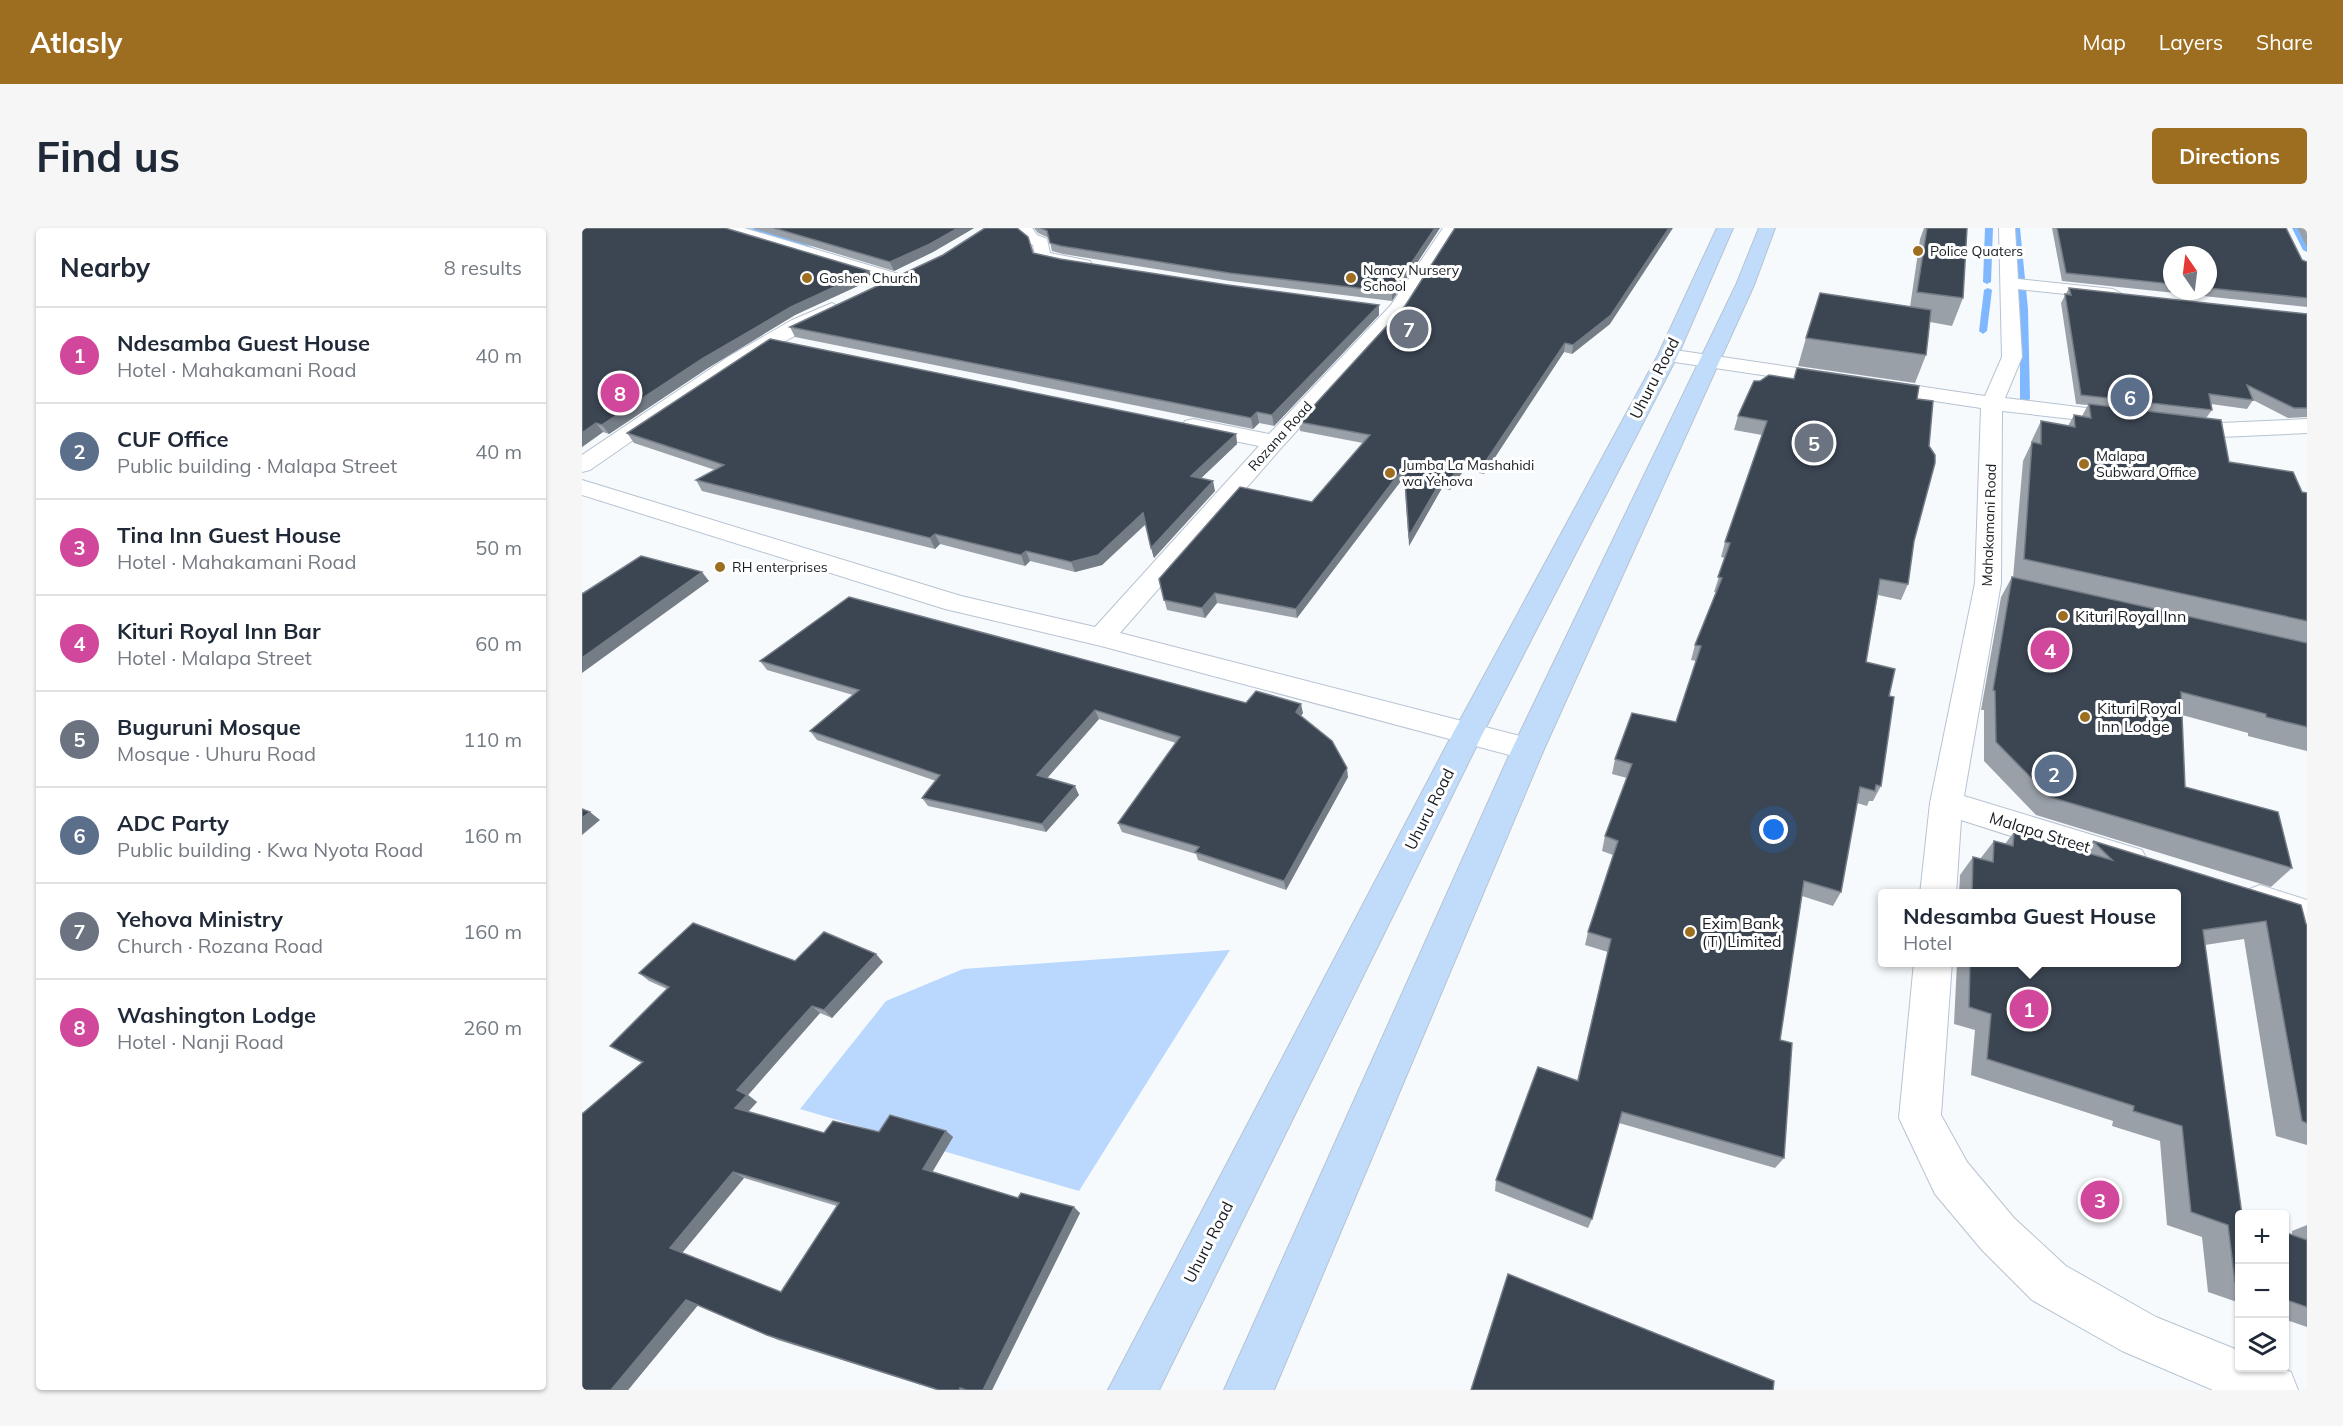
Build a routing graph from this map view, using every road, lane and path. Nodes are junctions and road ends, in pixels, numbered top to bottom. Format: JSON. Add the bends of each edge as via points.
{"nodes":[{"id":1,"x":727,"y":228,"type":"edge"},
{"id":2,"x":1003,"y":228,"type":"edge"},
{"id":3,"x":1451,"y":228,"type":"edge"},
{"id":4,"x":1725,"y":228,"type":"edge"},
{"id":5,"x":1767,"y":228,"type":"edge"},
{"id":6,"x":2007,"y":228,"type":"edge"},
{"id":7,"x":1097,"y":267,"type":"edge"},
{"id":8,"x":2010,"y":283,"type":"junction"},
{"id":9,"x":2128,"y":296,"type":"edge"},
{"id":10,"x":772,"y":340,"type":"junction"},
{"id":11,"x":806,"y":346,"type":"edge"},
{"id":12,"x":1668,"y":355,"type":"junction"},
{"id":13,"x":1709,"y":361,"type":"junction"},
{"id":14,"x":1992,"y":403,"type":"junction"},
{"id":15,"x":1171,"y":421,"type":"edge"},
{"id":16,"x":2307,"y":426,"type":"edge"},
{"id":17,"x":1274,"y":442,"type":"junction"},
{"id":18,"x":582,"y":465,"type":"edge"},
{"id":19,"x":582,"y":487,"type":"edge"},
{"id":20,"x":1101,"y":637,"type":"junction"},
{"id":21,"x":1467,"y":735,"type":"junction"},
{"id":22,"x":1528,"y":749,"type":"junction"},
{"id":23,"x":1946,"y":803,"type":"junction"},
{"id":24,"x":2160,"y":869,"type":"edge"},
{"id":25,"x":1938,"y":889,"type":"edge"},
{"id":26,"x":2228,"y":890,"type":"edge"},
{"id":27,"x":2307,"y":915,"type":"edge"},
{"id":28,"x":1933,"y":967,"type":"edge"},
{"id":29,"x":1132,"y":1390,"type":"edge"},
{"id":30,"x":1248,"y":1390,"type":"edge"},
{"id":31,"x":2273,"y":1390,"type":"edge"}],
"edges":[{"from":1,"to":10,"type":"street","via":[[905,275],[803,321]]},
{"from":2,"to":7,"type":"street","via":[[1025,230],[1041,242],[1042,256]]},
{"from":3,"to":17,"type":"street","name":"Rozana Road"},
{"from":4,"to":12,"type":"main road","name":"Uhuru Road"},
{"from":5,"to":13,"type":"main road"},
{"from":6,"to":8,"type":"street","name":"Mahakamani Road"},
{"from":8,"to":9,"type":"street"},
{"from":8,"to":14,"type":"street","name":"Mahakamani Road","via":[[2012,357]]},
{"from":10,"to":11,"type":"street"},
{"from":10,"to":18,"type":"street"},
{"from":12,"to":13,"type":"street"},
{"from":12,"to":21,"type":"main road","name":"Uhuru Road"},
{"from":13,"to":14,"type":"street"},
{"from":13,"to":22,"type":"main road"},
{"from":14,"to":16,"type":"street","via":[[2221,430]]},
{"from":14,"to":23,"type":"street","name":"Mahakamani Road","via":[[2000,586]]},
{"from":15,"to":17,"type":"street"},
{"from":17,"to":20,"type":"street","name":"Rozana Road"},
{"from":19,"to":20,"type":"street","via":[[955,603]]},
{"from":20,"to":21,"type":"street"},
{"from":21,"to":22,"type":"street"},
{"from":21,"to":29,"type":"main road","name":"Uhuru Road"},
{"from":22,"to":30,"type":"main road"},
{"from":23,"to":24,"type":"street","name":"Malapa Street"},
{"from":23,"to":25,"type":"street","name":"Mahakamani Road"},
{"from":26,"to":27,"type":"street"},
{"from":28,"to":31,"type":"street","via":[[1920,1118],[1951,1178],[1998,1234],[2049,1283],[2139,1334]]}]}
